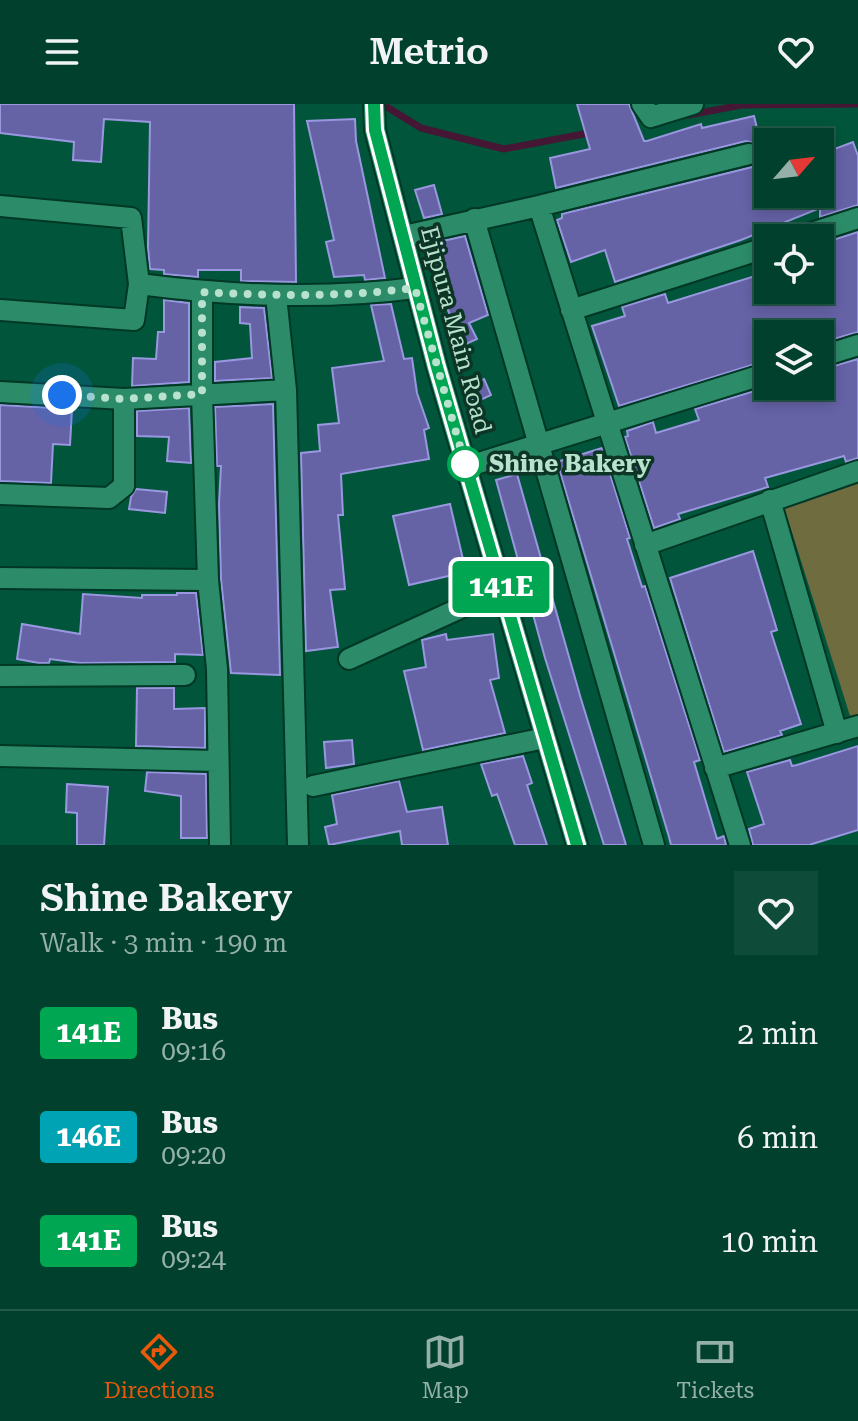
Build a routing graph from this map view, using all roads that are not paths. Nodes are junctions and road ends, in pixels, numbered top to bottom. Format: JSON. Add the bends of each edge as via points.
{"nodes":[{"id":1,"x":374,"y":104,"type":"edge"},
{"id":2,"x":642,"y":104,"type":"edge"},
{"id":3,"x":693,"y":104,"type":"edge"},
{"id":4,"x":749,"y":154,"type":"dead end"},
{"id":5,"x":0,"y":206,"type":"edge"},
{"id":6,"x":539,"y":206,"type":"junction"},
{"id":7,"x":858,"y":218,"type":"edge"},
{"id":8,"x":474,"y":219,"type":"junction"},
{"id":9,"x":834,"y":226,"type":"edge"},
{"id":10,"x":404,"y":236,"type":"junction"},
{"id":11,"x":754,"y":251,"type":"edge"},
{"id":12,"x":139,"y":284,"type":"junction"},
{"id":13,"x":415,"y":288,"type":"junction"},
{"id":14,"x":202,"y":292,"type":"junction"},
{"id":15,"x":276,"y":296,"type":"junction"},
{"id":16,"x":0,"y":310,"type":"edge"},
{"id":17,"x":571,"y":310,"type":"junction"},
{"id":18,"x":858,"y":345,"type":"edge"},
{"id":19,"x":834,"y":353,"type":"edge"},
{"id":20,"x":754,"y":377,"type":"edge"},
{"id":21,"x":286,"y":390,"type":"junction"},
{"id":22,"x":0,"y":392,"type":"edge"},
{"id":23,"x":202,"y":394,"type":"junction"},
{"id":24,"x":124,"y":399,"type":"junction"},
{"id":25,"x":609,"y":424,"type":"junction"},
{"id":26,"x":538,"y":445,"type":"junction"},
{"id":27,"x":466,"y":467,"type":"junction"},
{"id":28,"x":858,"y":471,"type":"edge"},
{"id":29,"x":0,"y":494,"type":"edge"},
{"id":30,"x":770,"y":500,"type":"junction"},
{"id":31,"x":645,"y":545,"type":"junction"},
{"id":32,"x":0,"y":578,"type":"edge"},
{"id":33,"x":208,"y":580,"type":"junction"},
{"id":34,"x":502,"y":589,"type":"junction"},
{"id":35,"x":349,"y":659,"type":"dead end"},
{"id":36,"x":185,"y":675,"type":"dead end"},
{"id":37,"x":0,"y":676,"type":"edge"},
{"id":38,"x":858,"y":726,"type":"edge"},
{"id":39,"x":837,"y":733,"type":"junction"},
{"id":40,"x":545,"y":738,"type":"junction"},
{"id":41,"x":0,"y":756,"type":"edge"},
{"id":42,"x":218,"y":761,"type":"junction"},
{"id":43,"x":715,"y":768,"type":"junction"},
{"id":44,"x":313,"y":786,"type":"dead end"},
{"id":45,"x":220,"y":845,"type":"edge"},
{"id":46,"x":298,"y":845,"type":"edge"},
{"id":47,"x":577,"y":845,"type":"edge"},
{"id":48,"x":654,"y":845,"type":"edge"},
{"id":49,"x":740,"y":845,"type":"edge"}],
"edges":[{"from":1,"to":10,"type":"street","name":"Ejipura Main Road","via":[[375,130]]},
{"from":2,"to":3,"type":"street","via":[[651,117]]},
{"from":4,"to":6,"type":"street"},
{"from":5,"to":12,"type":"street","via":[[131,218]]},
{"from":6,"to":8,"type":"street"},
{"from":6,"to":17,"type":"street"},
{"from":7,"to":9,"type":"street"},
{"from":8,"to":10,"type":"street"},
{"from":8,"to":26,"type":"street"},
{"from":10,"to":13,"type":"street","name":"Ejipura Main Road"},
{"from":11,"to":17,"type":"street"},
{"from":12,"to":14,"type":"street"},
{"from":12,"to":16,"type":"street","via":[[134,320]]},
{"from":13,"to":15,"type":"street"},
{"from":13,"to":27,"type":"street","name":"Ejipura Main Road"},
{"from":14,"to":15,"type":"street"},
{"from":14,"to":23,"type":"street"},
{"from":15,"to":21,"type":"street"},
{"from":17,"to":25,"type":"street"},
{"from":18,"to":19,"type":"street"},
{"from":20,"to":25,"type":"street"},
{"from":21,"to":23,"type":"street"},
{"from":21,"to":46,"type":"street"},
{"from":22,"to":24,"type":"street"},
{"from":23,"to":24,"type":"street"},
{"from":23,"to":33,"type":"street"},
{"from":24,"to":29,"type":"street","via":[[124,486],[109,498]]},
{"from":25,"to":26,"type":"street"},
{"from":25,"to":31,"type":"street"},
{"from":26,"to":27,"type":"street"},
{"from":26,"to":48,"type":"street"},
{"from":27,"to":34,"type":"street","name":"Ejipura Main Road"},
{"from":28,"to":30,"type":"street"},
{"from":30,"to":31,"type":"street"},
{"from":30,"to":39,"type":"street"},
{"from":31,"to":43,"type":"street"},
{"from":32,"to":33,"type":"street"},
{"from":33,"to":42,"type":"street","via":[[217,669]]},
{"from":34,"to":35,"type":"street"},
{"from":34,"to":40,"type":"street","name":"Ejipura Main Road"},
{"from":36,"to":37,"type":"street"},
{"from":38,"to":39,"type":"street"},
{"from":39,"to":43,"type":"street"},
{"from":40,"to":44,"type":"street"},
{"from":40,"to":47,"type":"street","name":"Ejipura Main Road"},
{"from":41,"to":42,"type":"street"},
{"from":42,"to":45,"type":"street"},
{"from":43,"to":49,"type":"street"}]}
